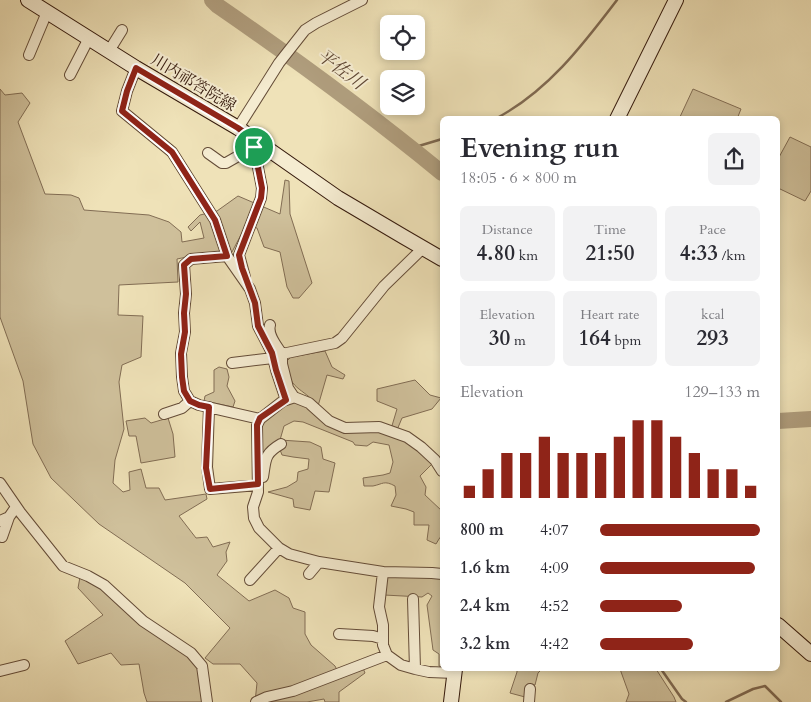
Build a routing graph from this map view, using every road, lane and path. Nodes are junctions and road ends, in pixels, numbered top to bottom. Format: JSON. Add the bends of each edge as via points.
{"nodes":[{"id":1,"x":28,"y":0,"type":"edge"},
{"id":2,"x":362,"y":0,"type":"edge"},
{"id":3,"x":676,"y":0,"type":"edge"},
{"id":4,"x":47,"y":12,"type":"junction"},
{"id":5,"x":122,"y":30,"type":"dead end"},
{"id":6,"x":89,"y":38,"type":"junction"},
{"id":7,"x":109,"y":51,"type":"junction"},
{"id":8,"x":29,"y":55,"type":"dead end"},
{"id":9,"x":136,"y":68,"type":"junction"},
{"id":10,"x":70,"y":75,"type":"dead end"},
{"id":11,"x":618,"y":116,"type":"edge"},
{"id":12,"x":238,"y":128,"type":"junction"},
{"id":13,"x":255,"y":144,"type":"junction"},
{"id":14,"x":208,"y":153,"type":"dead end"},
{"id":15,"x":423,"y":248,"type":"junction"},
{"id":16,"x":227,"y":256,"type":"junction"},
{"id":17,"x":440,"y":258,"type":"edge"},
{"id":18,"x":250,"y":289,"type":"junction"},
{"id":19,"x":270,"y":325,"type":"dead end"},
{"id":20,"x":278,"y":356,"type":"junction"},
{"id":21,"x":232,"y":363,"type":"dead end"},
{"id":22,"x":290,"y":399,"type":"junction"},
{"id":23,"x":190,"y":401,"type":"junction"},
{"id":24,"x":209,"y":407,"type":"junction"},
{"id":25,"x":164,"y":414,"type":"dead end"},
{"id":26,"x":260,"y":418,"type":"junction"},
{"id":27,"x":250,"y":435,"type":"dead end"},
{"id":28,"x":281,"y":444,"type":"dead end"},
{"id":29,"x":258,"y":460,"type":"junction"},
{"id":30,"x":440,"y":468,"type":"edge"},
{"id":31,"x":258,"y":482,"type":"junction"},
{"id":32,"x":0,"y":483,"type":"edge"},
{"id":33,"x":16,"y":507,"type":"junction"},
{"id":34,"x":4,"y":519,"type":"edge"},
{"id":35,"x":2,"y":537,"type":"dead end"},
{"id":36,"x":279,"y":548,"type":"junction"},
{"id":37,"x":319,"y":562,"type":"junction"},
{"id":38,"x":383,"y":572,"type":"junction"},
{"id":39,"x":309,"y":574,"type":"dead end"},
{"id":40,"x":440,"y":574,"type":"edge"},
{"id":41,"x":250,"y":580,"type":"dead end"},
{"id":42,"x":412,"y":599,"type":"dead end"},
{"id":43,"x":780,"y":628,"type":"edge"},
{"id":44,"x":339,"y":634,"type":"dead end"},
{"id":45,"x":383,"y":639,"type":"junction"},
{"id":46,"x":811,"y":654,"type":"edge"},
{"id":47,"x":387,"y":655,"type":"junction"},
{"id":48,"x":24,"y":665,"type":"dead end"},
{"id":49,"x":415,"y":669,"type":"junction"},
{"id":50,"x":0,"y":670,"type":"edge"},
{"id":51,"x":455,"y":671,"type":"edge"},
{"id":52,"x":530,"y":689,"type":"dead end"},
{"id":53,"x":207,"y":702,"type":"edge"},
{"id":54,"x":256,"y":702,"type":"edge"},
{"id":55,"x":450,"y":702,"type":"edge"},
{"id":56,"x":529,"y":702,"type":"edge"}],
"edges":[{"from":1,"to":4,"type":"main road","name":"川内祁答院線"},
{"from":2,"to":12,"type":"street","via":[[306,30],[279,63]]},
{"from":3,"to":11,"type":"main road"},
{"from":4,"to":6,"type":"main road","name":"川内祁答院線"},
{"from":4,"to":8,"type":"street"},
{"from":5,"to":7,"type":"street"},
{"from":6,"to":7,"type":"main road","name":"川内祁答院線"},
{"from":6,"to":10,"type":"street"},
{"from":7,"to":9,"type":"main road","name":"川内祁答院線"},
{"from":9,"to":12,"type":"main road","name":"川内祁答院線"},
{"from":9,"to":16,"type":"street","via":[[122,111],[172,152],[215,220]]},
{"from":12,"to":13,"type":"main road","name":"川内祁答院線"},
{"from":13,"to":14,"type":"street","via":[[226,163]]},
{"from":13,"to":15,"type":"main road","name":"川内祁答院線"},
{"from":13,"to":18,"type":"street","via":[[261,198],[239,255]]},
{"from":15,"to":17,"type":"main road","name":"川内祁答院線"},
{"from":15,"to":20,"type":"street","via":[[384,286],[342,338],[335,343]]},
{"from":16,"to":18,"type":"street"},
{"from":16,"to":23,"type":"street","via":[[191,259],[184,265],[186,294],[182,377],[184,391]]},
{"from":18,"to":20,"type":"street","via":[[258,326],[272,353]]},
{"from":19,"to":20,"type":"street"},
{"from":20,"to":21,"type":"street"},
{"from":20,"to":22,"type":"street"},
{"from":22,"to":26,"type":"street"},
{"from":22,"to":30,"type":"street","via":[[309,404],[345,428],[379,427],[407,437]]},
{"from":23,"to":24,"type":"street"},
{"from":23,"to":25,"type":"street","via":[[182,408]]},
{"from":24,"to":26,"type":"street"},
{"from":24,"to":31,"type":"street","via":[[206,468],[210,489]]},
{"from":26,"to":29,"type":"street","via":[[257,425]]},
{"from":27,"to":29,"type":"street","via":[[252,456]]},
{"from":28,"to":31,"type":"street","via":[[268,455],[264,477]]},
{"from":29,"to":31,"type":"street"},
{"from":31,"to":36,"type":"street","via":[[254,518],[259,528]]},
{"from":32,"to":33,"type":"street"},
{"from":33,"to":34,"type":"street"},
{"from":33,"to":53,"type":"street","via":[[63,566],[104,584],[143,621],[191,653],[202,666]]},
{"from":34,"to":35,"type":"street"},
{"from":36,"to":37,"type":"street"},
{"from":36,"to":41,"type":"street"},
{"from":37,"to":38,"type":"street"},
{"from":37,"to":39,"type":"street"},
{"from":38,"to":40,"type":"street"},
{"from":38,"to":45,"type":"street","via":[[379,607]]},
{"from":42,"to":49,"type":"street"},
{"from":43,"to":46,"type":"main road"},
{"from":44,"to":45,"type":"street"},
{"from":45,"to":47,"type":"street"},
{"from":47,"to":49,"type":"street"},
{"from":47,"to":54,"type":"street"},
{"from":48,"to":50,"type":"street"},
{"from":49,"to":51,"type":"street"},
{"from":51,"to":55,"type":"main road"},
{"from":52,"to":56,"type":"street"}]}
